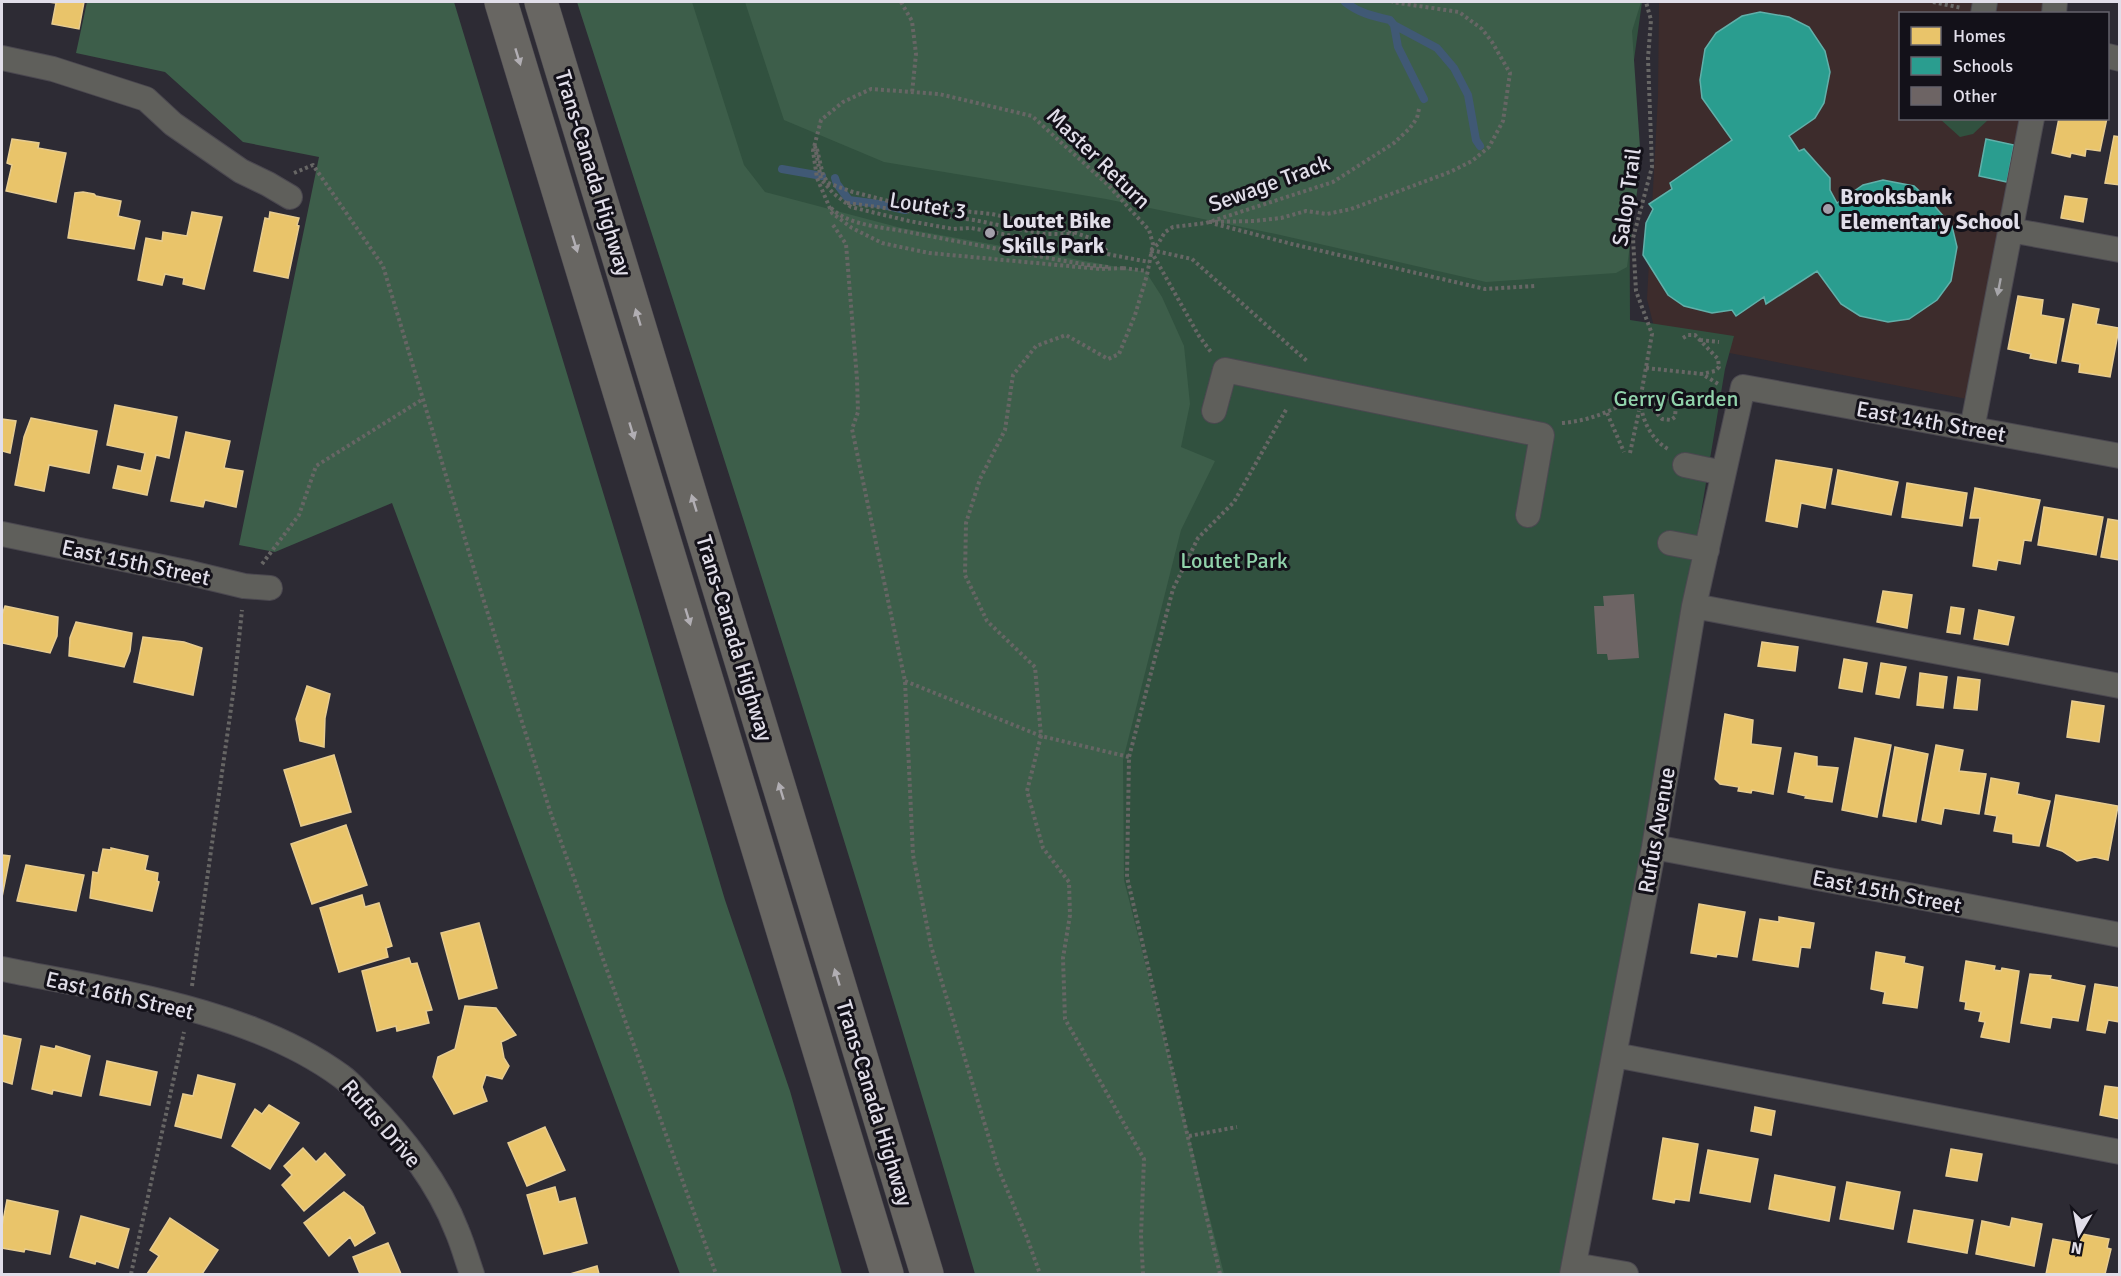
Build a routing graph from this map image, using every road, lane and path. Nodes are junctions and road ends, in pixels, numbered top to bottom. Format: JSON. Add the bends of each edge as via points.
{"nodes":[{"id":1,"x":501,"y":2,"type":"edge"},
{"id":2,"x":541,"y":2,"type":"edge"},
{"id":3,"x":901,"y":2,"type":"edge"},
{"id":4,"x":1392,"y":2,"type":"edge"},
{"id":5,"x":1646,"y":2,"type":"edge"},
{"id":6,"x":2,"y":58,"type":"edge"},
{"id":7,"x":912,"y":93,"type":"junction"},
{"id":8,"x":1419,"y":109,"type":"dead end"},
{"id":9,"x":2032,"y":120,"type":"edge"},
{"id":10,"x":815,"y":142,"type":"junction"},
{"id":11,"x":268,"y":184,"type":"junction"},
{"id":12,"x":290,"y":197,"type":"dead end"},
{"id":13,"x":843,"y":202,"type":"junction"},
{"id":14,"x":828,"y":205,"type":"junction"},
{"id":15,"x":1209,"y":222,"type":"junction"},
{"id":16,"x":833,"y":225,"type":"dead end"},
{"id":17,"x":2010,"y":230,"type":"junction"},
{"id":18,"x":1077,"y":234,"type":"junction"},
{"id":19,"x":1150,"y":250,"type":"junction"},
{"id":20,"x":2120,"y":250,"type":"edge"},
{"id":21,"x":1110,"y":255,"type":"junction"},
{"id":22,"x":1149,"y":262,"type":"junction"},
{"id":23,"x":1123,"y":268,"type":"junction"},
{"id":24,"x":1147,"y":271,"type":"junction"},
{"id":25,"x":1535,"y":286,"type":"dead end"},
{"id":26,"x":1683,"y":338,"type":"dead end"},
{"id":27,"x":1699,"y":339,"type":"junction"},
{"id":28,"x":1719,"y":342,"type":"dead end"},
{"id":29,"x":1646,"y":368,"type":"junction"},
{"id":30,"x":1225,"y":370,"type":"junction"},
{"id":31,"x":1702,"y":374,"type":"junction"},
{"id":32,"x":1742,"y":389,"type":"junction"},
{"id":33,"x":1318,"y":390,"type":"junction"},
{"id":34,"x":1641,"y":395,"type":"junction"},
{"id":35,"x":423,"y":399,"type":"junction"},
{"id":36,"x":1651,"y":405,"type":"junction"},
{"id":37,"x":1640,"y":407,"type":"junction"},
{"id":38,"x":1214,"y":411,"type":"dead end"},
{"id":39,"x":1607,"y":413,"type":"junction"},
{"id":40,"x":1557,"y":424,"type":"dead end"},
{"id":41,"x":1972,"y":429,"type":"junction"},
{"id":42,"x":1624,"y":452,"type":"dead end"},
{"id":43,"x":1630,"y":453,"type":"dead end"},
{"id":44,"x":2120,"y":456,"type":"edge"},
{"id":45,"x":1692,"y":466,"type":"joint"},
{"id":46,"x":1723,"y":472,"type":"junction"},
{"id":47,"x":1528,"y":515,"type":"dead end"},
{"id":48,"x":2,"y":534,"type":"edge"},
{"id":49,"x":1670,"y":543,"type":"dead end"},
{"id":50,"x":1707,"y":550,"type":"junction"},
{"id":51,"x":244,"y":586,"type":"junction"},
{"id":52,"x":270,"y":588,"type":"dead end"},
{"id":53,"x":1695,"y":606,"type":"junction"},
{"id":54,"x":905,"y":681,"type":"junction"},
{"id":55,"x":2120,"y":686,"type":"edge"},
{"id":56,"x":1041,"y":736,"type":"junction"},
{"id":57,"x":1129,"y":757,"type":"junction"},
{"id":58,"x":1654,"y":847,"type":"junction"},
{"id":59,"x":2120,"y":935,"type":"edge"},
{"id":60,"x":2,"y":969,"type":"edge"},
{"id":61,"x":189,"y":1010,"type":"junction"},
{"id":62,"x":238,"y":1024,"type":"joint"},
{"id":63,"x":1615,"y":1055,"type":"junction"},
{"id":64,"x":1237,"y":1127,"type":"dead end"},
{"id":65,"x":1189,"y":1136,"type":"junction"},
{"id":66,"x":2120,"y":1152,"type":"edge"},
{"id":67,"x":1573,"y":1270,"type":"edge"},
{"id":68,"x":131,"y":1275,"type":"edge"},
{"id":69,"x":472,"y":1275,"type":"edge"},
{"id":70,"x":716,"y":1275,"type":"edge"},
{"id":71,"x":887,"y":1275,"type":"edge"},
{"id":72,"x":927,"y":1275,"type":"edge"},
{"id":73,"x":1040,"y":1275,"type":"edge"},
{"id":74,"x":1143,"y":1275,"type":"edge"},
{"id":75,"x":1220,"y":1275,"type":"edge"},
{"id":76,"x":1626,"y":1275,"type":"edge"}],
"edges":[{"from":1,"to":71,"type":"highway","name":"Trans-Canada Highway","one_way":true},
{"from":72,"to":2,"type":"highway","name":"Trans-Canada Highway","one_way":true},
{"from":3,"to":7,"type":"path","via":[[912,21],[916,54]]},
{"from":4,"to":15,"type":"path","via":[[1459,12],[1492,42],[1510,73],[1503,121],[1489,147],[1450,172],[1351,209],[1327,214],[1306,211],[1254,221]]},
{"from":5,"to":29,"type":"path","name":"Salop Trail","via":[[1651,20],[1648,58],[1652,166],[1633,238],[1636,291],[1652,334]]},
{"from":6,"to":11,"type":"street","via":[[53,69],[146,99],[173,124],[241,171]]},
{"from":7,"to":10,"type":"path","name":"Master Return","via":[[871,88],[843,102],[821,120]]},
{"from":7,"to":19,"type":"path","name":"Master Return","via":[[939,94],[1032,116],[1108,185],[1149,230],[1153,244]]},
{"from":8,"to":15,"type":"path","name":"Sewage Track","via":[[1410,128],[1394,143],[1333,182]]},
{"from":9,"to":17,"type":"street"},
{"from":10,"to":13,"type":"path","name":"Loutet 3","via":[[821,179]]},
{"from":10,"to":14,"type":"path","via":[[815,170]]},
{"from":10,"to":18,"type":"path","via":[[828,183],[853,192],[904,205],[992,214]]},
{"from":11,"to":12,"type":"street"},
{"from":11,"to":35,"type":"path","via":[[313,165],[383,266]]},
{"from":13,"to":18,"type":"path","via":[[1043,234]]},
{"from":13,"to":21,"type":"path","name":"Loutet 3","via":[[909,221],[953,229],[971,228]]},
{"from":14,"to":23,"type":"path","via":[[854,221],[872,225]]},
{"from":14,"to":23,"type":"path","via":[[832,213],[852,228],[882,243],[953,256]]},
{"from":15,"to":19,"type":"path","name":"Sewage Track","via":[[1173,227]]},
{"from":15,"to":25,"type":"path","via":[[1485,289]]},
{"from":16,"to":54,"type":"path","via":[[846,244],[857,379],[858,412],[852,429]]},
{"from":17,"to":20,"type":"street"},
{"from":17,"to":41,"type":"street","one_way":true},
{"from":18,"to":21,"type":"path","via":[[1099,242]]},
{"from":19,"to":22,"type":"path"},
{"from":19,"to":30,"type":"path","via":[[1198,336]]},
{"from":19,"to":33,"type":"path","via":[[1192,260],[1320,373]]},
{"from":21,"to":22,"type":"path","name":"Loutet 3"},
{"from":22,"to":24,"type":"path"},
{"from":23,"to":24,"type":"path"},
{"from":24,"to":56,"type":"path","via":[[1119,354],[1108,360],[1066,335],[1036,346],[1013,375],[1005,430],[980,479],[966,523],[964,576],[987,621],[1035,667]]},
{"from":26,"to":27,"type":"path","via":[[1695,335]]},
{"from":27,"to":28,"type":"path"},
{"from":27,"to":31,"type":"path","via":[[1718,359],[1719,367]]},
{"from":29,"to":31,"type":"path"},
{"from":29,"to":34,"type":"path","name":"Salop Trail"},
{"from":30,"to":33,"type":"street"},
{"from":30,"to":38,"type":"street"},
{"from":31,"to":32,"type":"path","via":[[1718,384]]},
{"from":32,"to":41,"type":"street","name":"East 14th Street"},
{"from":32,"to":46,"type":"street","name":"Rufus Avenue"},
{"from":33,"to":47,"type":"street","via":[[1542,435]]},
{"from":33,"to":57,"type":"path","via":[[1294,399],[1234,502],[1198,538],[1173,589]]},
{"from":34,"to":36,"type":"path"},
{"from":34,"to":37,"type":"path","name":"Salop Trail"},
{"from":34,"to":39,"type":"path"},
{"from":35,"to":51,"type":"path","via":[[316,466],[299,515]]},
{"from":35,"to":70,"type":"path","via":[[551,813]]},
{"from":36,"to":36,"type":"path","via":[[1662,419],[1675,417],[1677,404],[1673,400],[1664,398]]},
{"from":37,"to":43,"type":"path","name":"Salop Trail"},
{"from":37,"to":45,"type":"path","via":[[1656,440]]},
{"from":39,"to":40,"type":"path"},
{"from":39,"to":42,"type":"path"},
{"from":41,"to":44,"type":"street","name":"East 14th Street"},
{"from":45,"to":46,"type":"street"},
{"from":46,"to":50,"type":"street","name":"Rufus Avenue"},
{"from":48,"to":51,"type":"street","name":"East 15th Street"},
{"from":49,"to":50,"type":"street"},
{"from":50,"to":53,"type":"street","name":"Rufus Avenue"},
{"from":51,"to":52,"type":"street","name":"East 15th Street"},
{"from":51,"to":61,"type":"path","via":[[234,687]]},
{"from":53,"to":55,"type":"street"},
{"from":53,"to":58,"type":"street","name":"Rufus Avenue"},
{"from":54,"to":56,"type":"path"},
{"from":54,"to":73,"type":"path","via":[[913,855],[931,946],[998,1168]]},
{"from":56,"to":57,"type":"path"},
{"from":56,"to":74,"type":"path","via":[[1027,791],[1043,848],[1069,882],[1070,915],[1063,958],[1065,1019],[1144,1159]]},
{"from":57,"to":65,"type":"path","via":[[1127,876]]},
{"from":58,"to":59,"type":"street","name":"East 15th Street"},
{"from":58,"to":63,"type":"street","name":"Rufus Avenue"},
{"from":60,"to":61,"type":"street","name":"East 16th Street"},
{"from":61,"to":62,"type":"street","name":"East 16th Street"},
{"from":61,"to":68,"type":"path"},
{"from":62,"to":69,"type":"street","name":"Rufus Drive","via":[[301,1051],[343,1077],[374,1108],[433,1184],[457,1230]]},
{"from":63,"to":66,"type":"street"},
{"from":63,"to":67,"type":"street","name":"Rufus Avenue"},
{"from":64,"to":65,"type":"path"},
{"from":65,"to":75,"type":"path"},
{"from":67,"to":76,"type":"street"}]}
